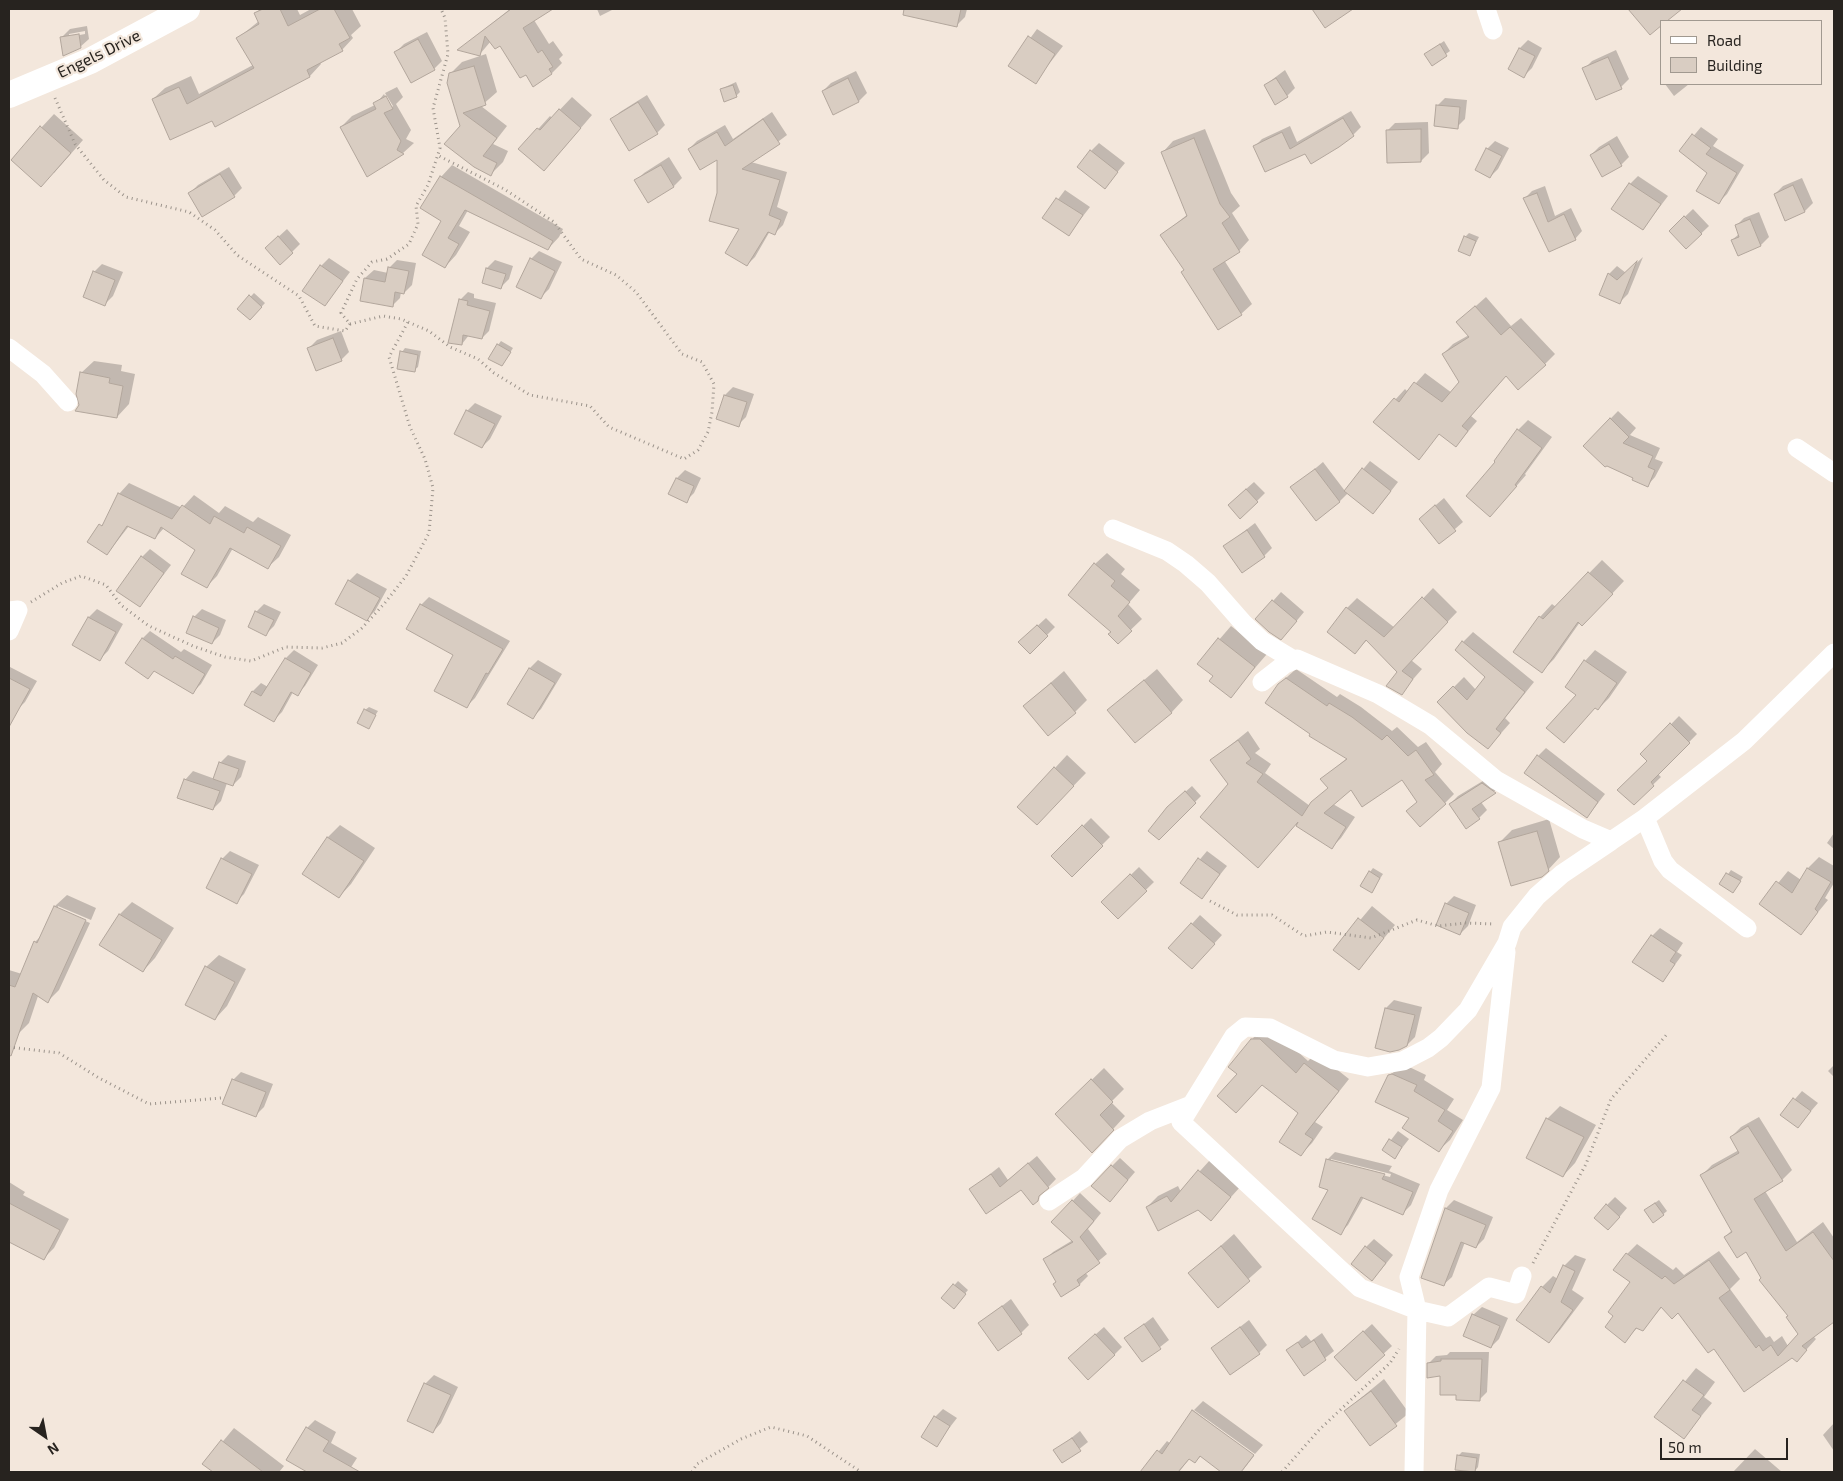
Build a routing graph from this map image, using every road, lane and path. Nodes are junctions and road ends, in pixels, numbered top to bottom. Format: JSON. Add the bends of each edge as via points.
{"nodes":[{"id":1,"x":187,"y":9,"type":"edge"},
{"id":2,"x":441,"y":9,"type":"edge"},
{"id":3,"x":1486,"y":9,"type":"edge"},
{"id":4,"x":1493,"y":30,"type":"dead end"},
{"id":5,"x":48,"y":78,"type":"junction"},
{"id":6,"x":9,"y":95,"type":"edge"},
{"id":7,"x":438,"y":156,"type":"junction"},
{"id":8,"x":408,"y":322,"type":"junction"},
{"id":9,"x":350,"y":324,"type":"junction"},
{"id":10,"x":9,"y":348,"type":"edge"},
{"id":11,"x":68,"y":402,"type":"dead end"},
{"id":12,"x":1797,"y":448,"type":"dead end"},
{"id":13,"x":1834,"y":473,"type":"edge"},
{"id":14,"x":1113,"y":530,"type":"dead end"},
{"id":15,"x":13,"y":610,"type":"edge"},
{"id":16,"x":9,"y":631,"type":"edge"},
{"id":17,"x":1834,"y":653,"type":"edge"},
{"id":18,"x":1292,"y":659,"type":"junction"},
{"id":19,"x":1262,"y":682,"type":"dead end"},
{"id":20,"x":1645,"y":818,"type":"junction"},
{"id":21,"x":1611,"y":841,"type":"junction"},
{"id":22,"x":1210,"y":900,"type":"dead end"},
{"id":23,"x":1747,"y":928,"type":"dead end"},
{"id":24,"x":1510,"y":935,"type":"junction"},
{"id":25,"x":1668,"y":1032,"type":"dead end"},
{"id":26,"x":9,"y":1047,"type":"edge"},
{"id":27,"x":221,"y":1098,"type":"dead end"},
{"id":28,"x":1191,"y":1104,"type":"junction"},
{"id":29,"x":1049,"y":1201,"type":"dead end"},
{"id":30,"x":1519,"y":1285,"type":"joint"},
{"id":31,"x":1417,"y":1316,"type":"junction"},
{"id":32,"x":692,"y":1472,"type":"edge"},
{"id":33,"x":861,"y":1472,"type":"edge"},
{"id":34,"x":1282,"y":1472,"type":"edge"},
{"id":35,"x":1414,"y":1472,"type":"edge"}],
"edges":[{"from":1,"to":5,"type":"street","name":"Engels Drive","via":[[90,61]]},
{"from":2,"to":7,"type":"path","via":[[445,18],[448,54],[433,108],[440,148]]},
{"from":3,"to":4,"type":"street"},
{"from":5,"to":6,"type":"street","name":"Engels Drive"},
{"from":5,"to":9,"type":"path","via":[[59,113],[75,144],[104,180],[126,197],[189,212],[215,230],[238,255],[299,296],[315,326],[345,331]]},
{"from":7,"to":8,"type":"path","via":[[504,189],[554,222],[581,260],[616,275],[636,292],[682,354],[702,362],[714,384],[708,432],[698,450],[684,459],[609,427],[590,406],[530,395],[478,359]]},
{"from":7,"to":9,"type":"path","via":[[428,185],[416,206],[418,224],[409,244],[387,259],[372,262],[357,279],[341,313]]},
{"from":8,"to":9,"type":"path","via":[[383,316]]},
{"from":8,"to":15,"type":"path","via":[[389,357],[433,488],[428,533],[406,576],[362,628],[342,643],[322,648],[286,648],[251,661],[225,657],[149,626],[121,605],[106,585],[82,576],[62,583]]},
{"from":10,"to":11,"type":"street","via":[[43,374]]},
{"from":12,"to":13,"type":"street"},
{"from":14,"to":18,"type":"street","via":[[1167,550],[1208,583],[1262,641]]},
{"from":15,"to":16,"type":"street"},
{"from":17,"to":20,"type":"street","via":[[1744,741]]},
{"from":18,"to":19,"type":"street"},
{"from":18,"to":21,"type":"street","via":[[1387,698],[1435,729],[1496,780],[1583,829]]},
{"from":20,"to":21,"type":"street"},
{"from":20,"to":23,"type":"street","via":[[1670,870]]},
{"from":21,"to":24,"type":"street","via":[[1562,874],[1537,896]]},
{"from":22,"to":24,"type":"path","via":[[1237,915],[1272,916],[1304,936],[1327,932],[1371,938],[1417,920],[1438,926],[1466,923]]},
{"from":24,"to":28,"type":"street","via":[[1468,1010],[1441,1038],[1416,1055],[1404,1061],[1368,1066],[1334,1060],[1270,1028],[1246,1027],[1234,1036]]},
{"from":24,"to":31,"type":"street","via":[[1491,1088],[1439,1190],[1409,1277]]},
{"from":25,"to":30,"type":"path","via":[[1611,1099],[1582,1172]]},
{"from":26,"to":27,"type":"path","via":[[59,1053],[149,1104]]},
{"from":28,"to":29,"type":"street","via":[[1120,1139],[1084,1178]]},
{"from":28,"to":31,"type":"street","via":[[1181,1122],[1360,1288]]},
{"from":30,"to":31,"type":"street","via":[[1489,1287],[1448,1317]]},
{"from":31,"to":34,"type":"path","via":[[1390,1363],[1319,1430]]},
{"from":31,"to":35,"type":"street"},
{"from":32,"to":33,"type":"path","via":[[697,1464],[771,1427],[807,1436]]}]}
